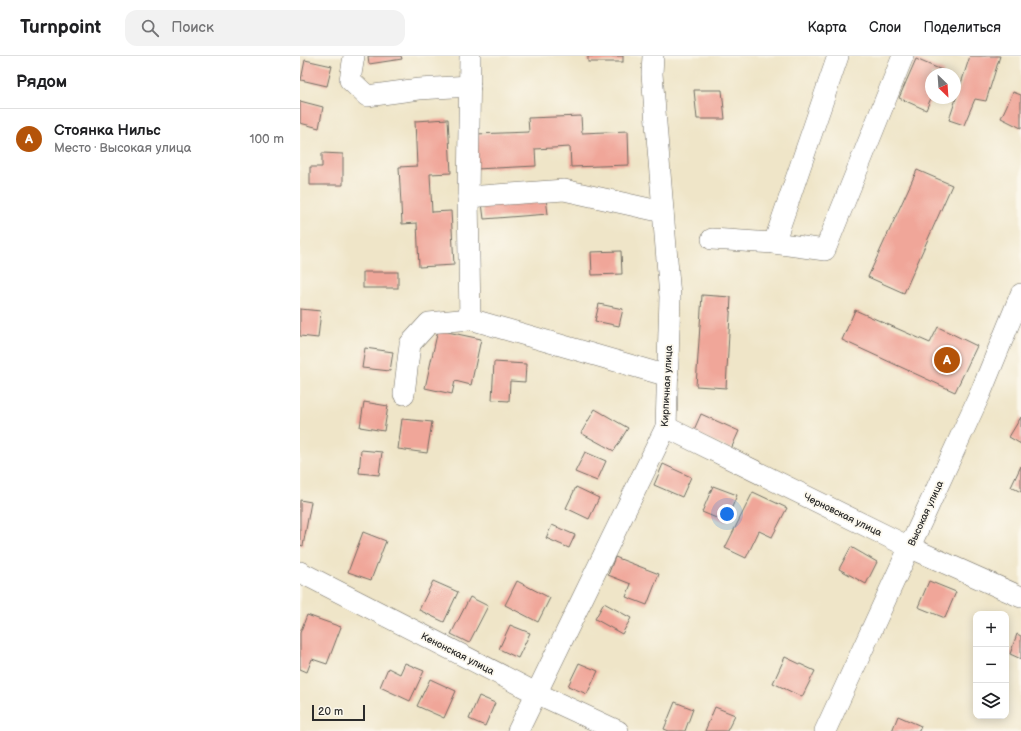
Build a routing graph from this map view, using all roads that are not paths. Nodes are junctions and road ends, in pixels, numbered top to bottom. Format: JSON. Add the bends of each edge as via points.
{"nodes":[{"id":1,"x":354,"y":56,"type":"edge"},
{"id":2,"x":470,"y":56,"type":"edge"},
{"id":3,"x":653,"y":56,"type":"edge"},
{"id":4,"x":838,"y":56,"type":"edge"},
{"id":5,"x":903,"y":56,"type":"edge"},
{"id":6,"x":470,"y":86,"type":"junction"},
{"id":7,"x":468,"y":197,"type":"junction"},
{"id":8,"x":663,"y":212,"type":"junction"},
{"id":9,"x":712,"y":239,"type":"dead end"},
{"id":10,"x":774,"y":243,"type":"junction"},
{"id":11,"x":1021,"y":294,"type":"edge"},
{"id":12,"x":470,"y":319,"type":"junction"},
{"id":13,"x":668,"y":376,"type":"junction"},
{"id":14,"x":404,"y":394,"type":"dead end"},
{"id":15,"x":666,"y":427,"type":"junction"},
{"id":16,"x":909,"y":546,"type":"junction"},
{"id":17,"x":300,"y":572,"type":"edge"},
{"id":18,"x":1021,"y":597,"type":"edge"},
{"id":19,"x":536,"y":693,"type":"junction"},
{"id":20,"x":518,"y":731,"type":"edge"},
{"id":21,"x":618,"y":731,"type":"edge"},
{"id":22,"x":825,"y":731,"type":"edge"}],
"edges":[{"from":1,"to":6,"type":"street","via":[[350,80],[367,96]]},
{"from":2,"to":6,"type":"street"},
{"from":3,"to":8,"type":"street","name":"Кирпичная улица","via":[[652,74]]},
{"from":4,"to":10,"type":"street"},
{"from":5,"to":10,"type":"street","via":[[825,250]]},
{"from":6,"to":7,"type":"street"},
{"from":7,"to":8,"type":"street","via":[[564,190]]},
{"from":7,"to":12,"type":"street"},
{"from":8,"to":13,"type":"street","name":"Кирпичная улица","via":[[670,297]]},
{"from":9,"to":10,"type":"street"},
{"from":11,"to":16,"type":"street","name":"Высокая улица","via":[[981,392]]},
{"from":12,"to":13,"type":"street"},
{"from":12,"to":14,"type":"street","via":[[429,323],[410,344]]},
{"from":13,"to":15,"type":"street","name":"Кирпичная улица"},
{"from":15,"to":16,"type":"street","name":"Черновская улица"},
{"from":15,"to":19,"type":"street","name":"Кирпичная улица"},
{"from":16,"to":18,"type":"street","name":"Черновская улица"},
{"from":16,"to":22,"type":"street","name":"Высокая улица"},
{"from":17,"to":19,"type":"street","name":"Кенонская улица"},
{"from":19,"to":20,"type":"street","name":"Кирпичная улица"},
{"from":19,"to":21,"type":"street","name":"Кенонская улица"}]}
